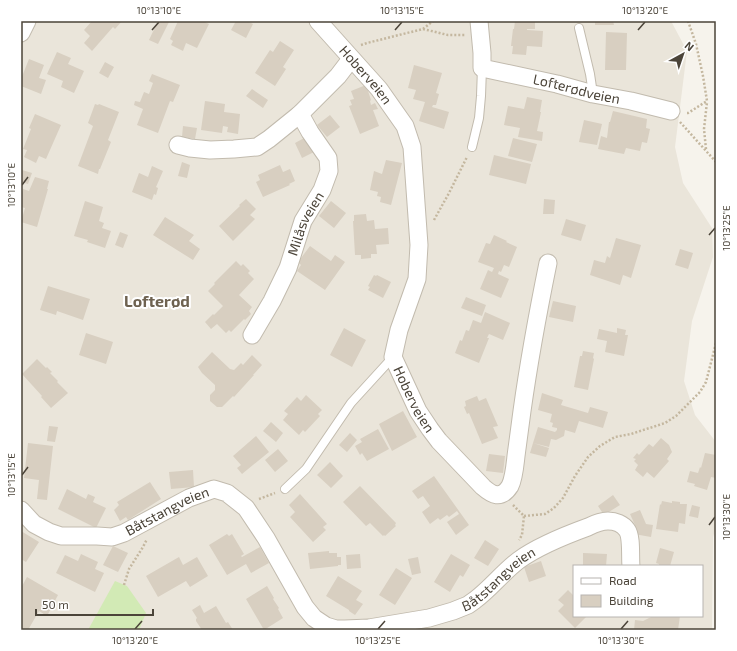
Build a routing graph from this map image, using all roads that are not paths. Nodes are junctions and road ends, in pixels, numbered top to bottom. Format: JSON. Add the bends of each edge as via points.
{"nodes":[{"id":1,"x":27,"y":21,"type":"edge"},
{"id":2,"x":318,"y":21,"type":"edge"},
{"id":3,"x":480,"y":28,"type":"edge"},
{"id":4,"x":579,"y":28,"type":"dead end"},
{"id":5,"x":21,"y":33,"type":"edge"},
{"id":6,"x":349,"y":55,"type":"junction"},
{"id":7,"x":482,"y":68,"type":"junction"},
{"id":8,"x":593,"y":94,"type":"junction"},
{"id":9,"x":671,"y":111,"type":"road end"},
{"id":10,"x":300,"y":114,"type":"junction"},
{"id":11,"x":178,"y":145,"type":"dead end"},
{"id":12,"x":472,"y":147,"type":"road end"},
{"id":13,"x":548,"y":263,"type":"dead end"},
{"id":14,"x":252,"y":335,"type":"dead end"},
{"id":15,"x":393,"y":357,"type":"junction"},
{"id":16,"x":285,"y":489,"type":"road end"},
{"id":17,"x":21,"y":510,"type":"edge"},
{"id":18,"x":631,"y":565,"type":"edge"},
{"id":19,"x":326,"y":628,"type":"edge"}],
"edges":[{"from":1,"to":5,"type":"street"},
{"from":2,"to":6,"type":"street","name":"Hoberveien"},
{"from":3,"to":7,"type":"street"},
{"from":4,"to":8,"type":"lane"},
{"from":6,"to":10,"type":"street","via":[[338,76]]},
{"from":6,"to":15,"type":"street","name":"Hoberveien","via":[[379,89],[405,126],[412,147],[419,245],[416,279]]},
{"from":7,"to":8,"type":"street","name":"Lofterødveien"},
{"from":7,"to":12,"type":"lane","via":[[479,118]]},
{"from":8,"to":9,"type":"street","name":"Lofterødveien"},
{"from":10,"to":11,"type":"street","via":[[257,147],[210,150]]},
{"from":10,"to":14,"type":"street","name":"Milåsveien","via":[[328,158],[329,171],[322,190],[303,221],[288,268]]},
{"from":13,"to":15,"type":"street","name":"Hoberveien","via":[[514,471],[510,486],[500,495],[496,496],[483,487],[439,441],[418,411]]},
{"from":15,"to":16,"type":"lane","via":[[351,403],[306,469]]},
{"from":17,"to":19,"type":"street","name":"Båtstangveien","via":[[34,524],[61,536],[112,537],[188,498],[214,489],[227,493],[244,505],[305,607]]},
{"from":18,"to":19,"type":"street","name":"Båtstangveien","via":[[630,540],[626,528],[613,521],[607,521],[535,550],[514,564],[476,600],[454,611],[369,628]]}]}
